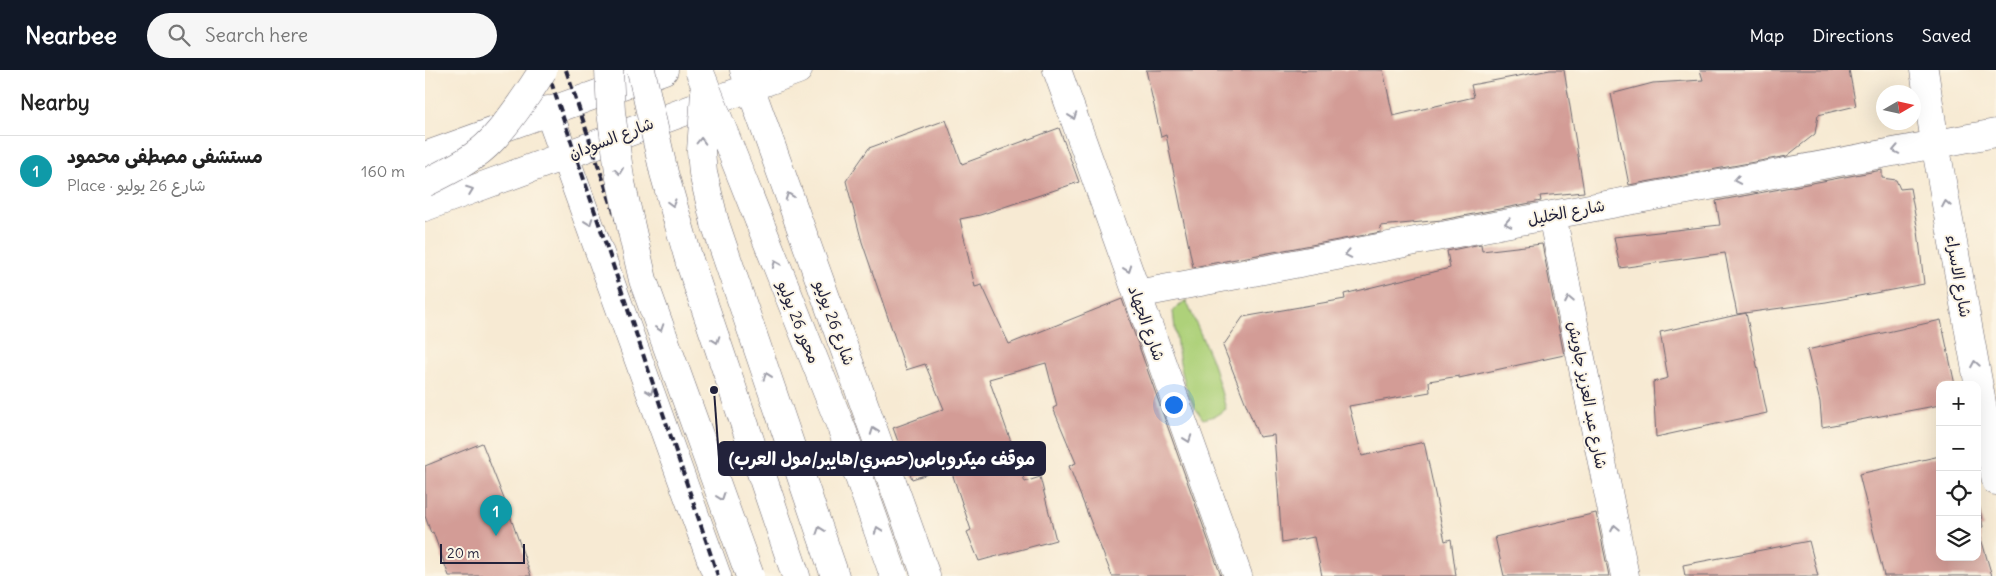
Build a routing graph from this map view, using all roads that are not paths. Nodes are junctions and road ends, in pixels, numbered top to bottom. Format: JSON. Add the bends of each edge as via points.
{"nodes":[{"id":1,"x":543,"y":70,"type":"edge"},
{"id":2,"x":609,"y":70,"type":"edge"},
{"id":3,"x":641,"y":70,"type":"edge"},
{"id":4,"x":664,"y":70,"type":"edge"},
{"id":5,"x":798,"y":70,"type":"edge"},
{"id":6,"x":1057,"y":70,"type":"edge"},
{"id":7,"x":1924,"y":70,"type":"edge"},
{"id":8,"x":703,"y":79,"type":"edge"},
{"id":9,"x":747,"y":79,"type":"edge"},
{"id":10,"x":548,"y":110,"type":"junction"},
{"id":11,"x":1996,"y":133,"type":"edge"},
{"id":12,"x":1935,"y":143,"type":"junction"},
{"id":13,"x":565,"y":155,"type":"junction"},
{"id":14,"x":425,"y":156,"type":"edge"},
{"id":15,"x":425,"y":183,"type":"edge"},
{"id":16,"x":425,"y":207,"type":"edge"},
{"id":17,"x":1552,"y":215,"type":"junction"},
{"id":18,"x":1137,"y":294,"type":"junction"},
{"id":19,"x":1996,"y":481,"type":"edge"},
{"id":20,"x":717,"y":576,"type":"edge"},
{"id":21,"x":751,"y":576,"type":"edge"},
{"id":22,"x":796,"y":576,"type":"edge"},
{"id":23,"x":835,"y":576,"type":"edge"},
{"id":24,"x":894,"y":576,"type":"edge"},
{"id":25,"x":926,"y":576,"type":"edge"},
{"id":26,"x":1238,"y":576,"type":"edge"},
{"id":27,"x":1625,"y":576,"type":"edge"}],
"edges":[{"from":1,"to":15,"type":"main road","bridge":true,"via":[[492,140],[458,166]]},
{"from":2,"to":21,"type":"main road","one_way":true,"bridge":true,"via":[[620,178],[643,280]]},
{"from":3,"to":22,"type":"main road","one_way":true,"bridge":true,"via":[[664,174],[689,260]]},
{"from":4,"to":10,"type":"main road"},
{"from":5,"to":9,"type":"main road","name":"شارع السودان"},
{"from":6,"to":18,"type":"main road","name":"شارع الجهاد","one_way":true},
{"from":7,"to":12,"type":"main road","name":"شارع الاسراء"},
{"from":23,"to":8,"type":"main road","one_way":true,"bridge":true,"via":[[715,223],[701,151]]},
{"from":24,"to":8,"type":"main road","name":"محور 26 يوليو","one_way":true,"bridge":true,"via":[[843,432]]},
{"from":9,"to":13,"type":"main road","name":"شارع السودان"},
{"from":25,"to":9,"type":"main road","name":"شارع 26 يوليو","one_way":true},
{"from":10,"to":13,"type":"main road"},
{"from":10,"to":14,"type":"main road"},
{"from":11,"to":12,"type":"main road","name":"شارع الخليل"},
{"from":12,"to":17,"type":"main road","name":"شارع الخليل","one_way":true},
{"from":19,"to":12,"type":"main road","name":"شارع الاسراء","one_way":true},
{"from":16,"to":13,"type":"main road","name":"شارع السودان","one_way":true},
{"from":13,"to":20,"type":"main road","one_way":true},
{"from":17,"to":18,"type":"main road","name":"شارع الخليل","one_way":true},
{"from":27,"to":17,"type":"main road","name":"شارع عبد العزيز جاويش","one_way":true},
{"from":18,"to":26,"type":"main road","name":"شارع الجهاد","one_way":true}]}
